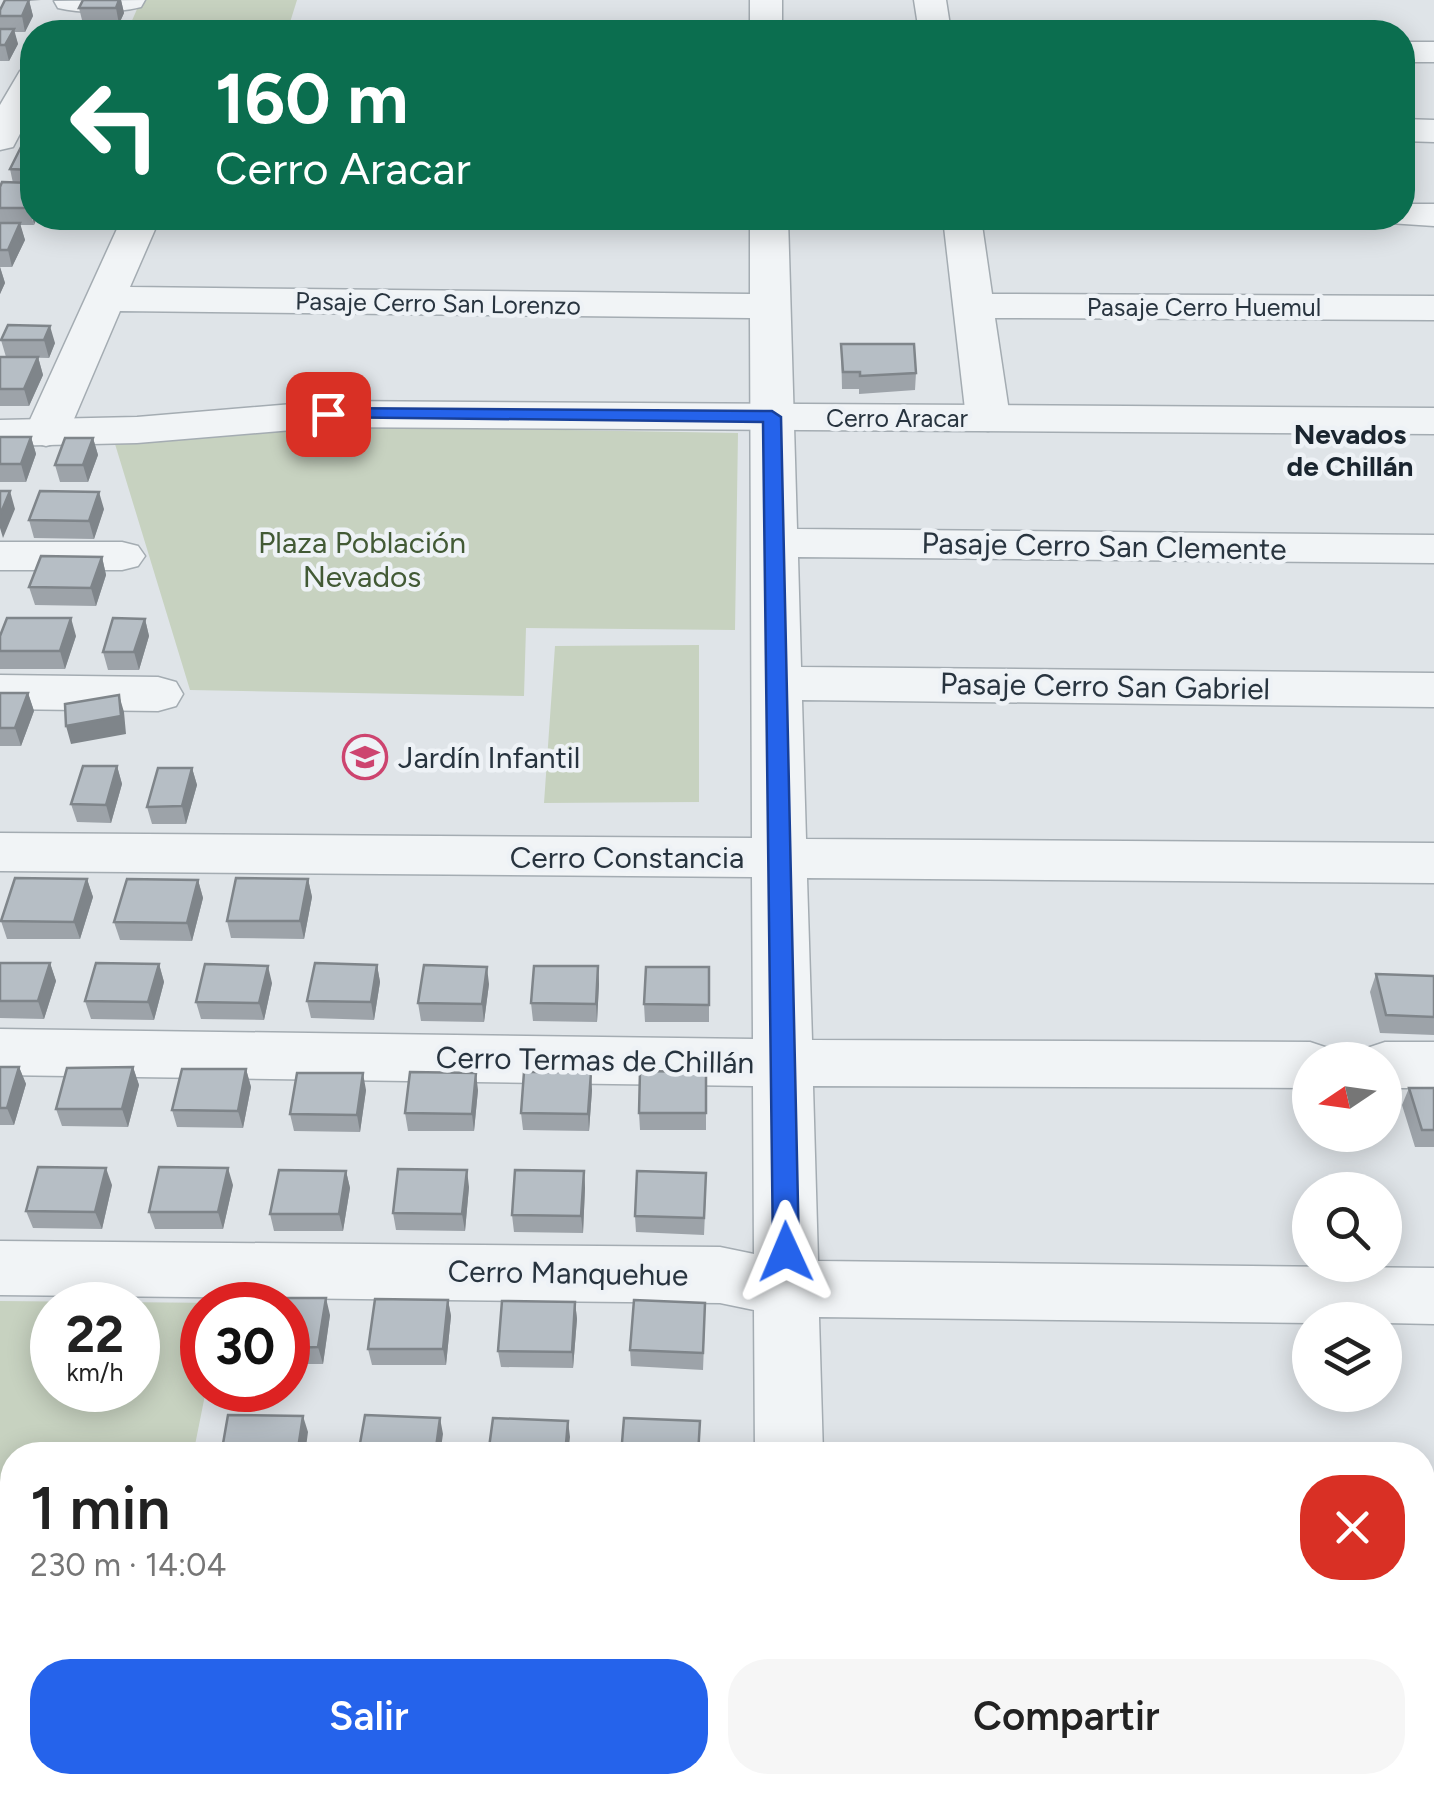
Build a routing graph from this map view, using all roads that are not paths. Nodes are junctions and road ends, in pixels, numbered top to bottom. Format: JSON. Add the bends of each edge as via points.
{"nodes":[{"id":1,"x":71,"y":0,"type":"edge"},
{"id":2,"x":129,"y":0,"type":"edge"},
{"id":3,"x":20,"y":92,"type":"edge"},
{"id":4,"x":0,"y":139,"type":"edge"},
{"id":5,"x":137,"y":230,"type":"edge"},
{"id":6,"x":769,"y":230,"type":"edge"},
{"id":7,"x":964,"y":230,"type":"edge"},
{"id":8,"x":107,"y":299,"type":"junction"},
{"id":9,"x":770,"y":306,"type":"junction"},
{"id":10,"x":974,"y":306,"type":"junction"},
{"id":11,"x":1434,"y":308,"type":"edge"},
{"id":12,"x":772,"y":417,"type":"junction"},
{"id":13,"x":988,"y":418,"type":"junction"},
{"id":14,"x":1434,"y":421,"type":"edge"},
{"id":15,"x":0,"y":433,"type":"edge"},
{"id":16,"x":46,"y":433,"type":"junction"},
{"id":17,"x":774,"y":543,"type":"junction"},
{"id":18,"x":1434,"y":549,"type":"edge"},
{"id":19,"x":0,"y":556,"type":"edge"},
{"id":20,"x":122,"y":556,"type":"dead end"},
{"id":21,"x":776,"y":683,"type":"junction"},
{"id":22,"x":1434,"y":690,"type":"edge"},
{"id":23,"x":0,"y":692,"type":"edge"},
{"id":24,"x":158,"y":694,"type":"dead end"},
{"id":25,"x":0,"y":852,"type":"edge"},
{"id":26,"x":780,"y":858,"type":"junction"},
{"id":27,"x":1434,"y":863,"type":"edge"},
{"id":28,"x":0,"y":1052,"type":"edge"},
{"id":29,"x":782,"y":1063,"type":"junction"},
{"id":30,"x":1292,"y":1065,"type":"edge"},
{"id":31,"x":1402,"y":1065,"type":"edge"},
{"id":32,"x":1434,"y":1066,"type":"edge"},
{"id":33,"x":0,"y":1268,"type":"edge"},
{"id":34,"x":787,"y":1290,"type":"junction"},
{"id":35,"x":1434,"y":1296,"type":"edge"},
{"id":36,"x":789,"y":1442,"type":"edge"}],
"edges":[{"from":1,"to":2,"type":"street"},
{"from":3,"to":4,"type":"street"},
{"from":5,"to":8,"type":"street"},
{"from":6,"to":9,"type":"street"},
{"from":7,"to":10,"type":"street"},
{"from":8,"to":9,"type":"street","name":"Pasaje Cerro San Lorenzo"},
{"from":8,"to":16,"type":"street"},
{"from":9,"to":12,"type":"street"},
{"from":10,"to":11,"type":"street","name":"Pasaje Cerro Huemul"},
{"from":10,"to":13,"type":"street"},
{"from":12,"to":13,"type":"street","name":"Cerro Aracar"},
{"from":12,"to":16,"type":"street","name":"Cerro Aracar","via":[[328,414]]},
{"from":12,"to":17,"type":"street"},
{"from":13,"to":14,"type":"street","name":"Cerro Aracar"},
{"from":15,"to":16,"type":"street","name":"Cerro Aracar"},
{"from":17,"to":18,"type":"street","name":"Pasaje Cerro San Clemente"},
{"from":17,"to":21,"type":"street"},
{"from":19,"to":20,"type":"street"},
{"from":21,"to":22,"type":"street","name":"Pasaje Cerro San Gabriel"},
{"from":21,"to":26,"type":"street"},
{"from":23,"to":24,"type":"street"},
{"from":25,"to":26,"type":"street","name":"Cerro Constancia"},
{"from":26,"to":27,"type":"street","name":"Cerro Constancia"},
{"from":26,"to":29,"type":"street"},
{"from":28,"to":29,"type":"street","name":"Cerro Termas de Chillán"},
{"from":29,"to":30,"type":"street","name":"Cerro Termas de Chillán"},
{"from":29,"to":34,"type":"street"},
{"from":31,"to":32,"type":"street"},
{"from":33,"to":34,"type":"street","name":"Cerro Manquehue","via":[[720,1275]]},
{"from":34,"to":35,"type":"street","name":"Cerro Manquehue"},
{"from":34,"to":36,"type":"street"}]}
